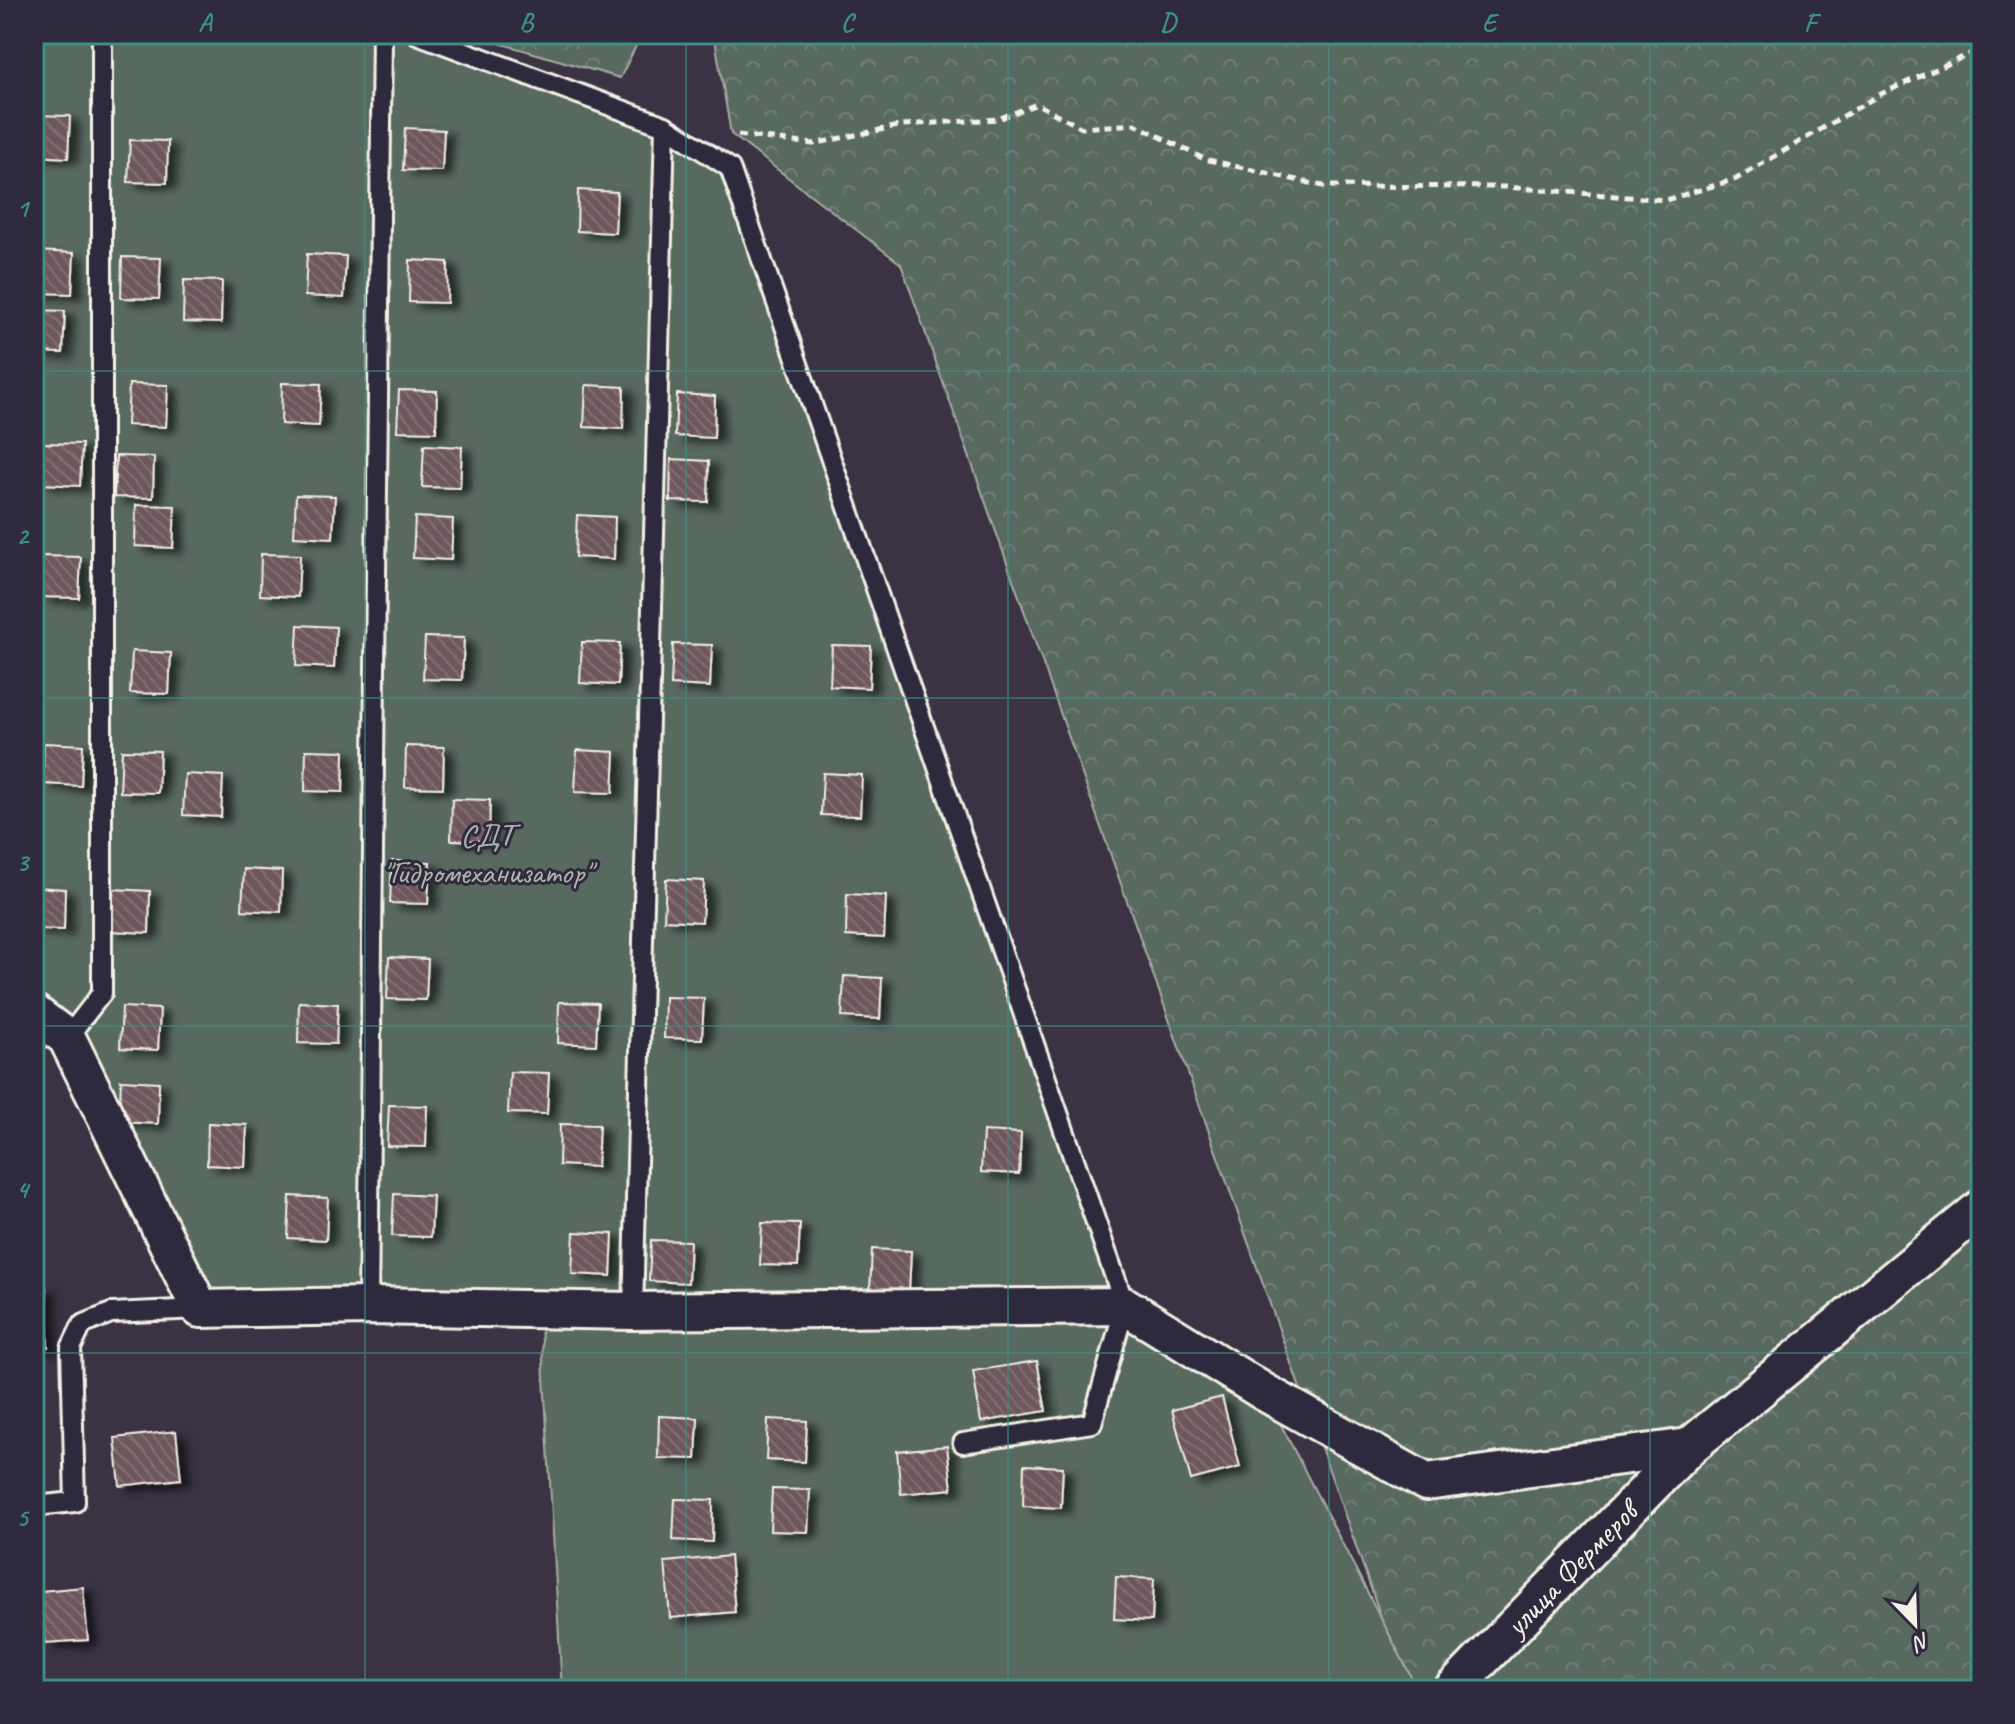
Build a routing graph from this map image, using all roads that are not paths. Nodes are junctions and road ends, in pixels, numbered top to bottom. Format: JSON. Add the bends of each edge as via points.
{"nodes":[{"id":1,"x":102,"y":34,"type":"edge"},
{"id":2,"x":382,"y":34,"type":"edge"},
{"id":3,"x":417,"y":34,"type":"edge"},
{"id":4,"x":665,"y":126,"type":"junction"},
{"id":5,"x":34,"y":1013,"type":"edge"},
{"id":6,"x":67,"y":1038,"type":"junction"},
{"id":7,"x":1981,"y":1208,"type":"edge"},
{"id":8,"x":368,"y":1306,"type":"junction"},
{"id":9,"x":1125,"y":1306,"type":"junction"},
{"id":10,"x":200,"y":1309,"type":"junction"},
{"id":11,"x":633,"y":1311,"type":"junction"},
{"id":12,"x":963,"y":1443,"type":"dead end"},
{"id":13,"x":1689,"y":1447,"type":"junction"},
{"id":14,"x":34,"y":1506,"type":"edge"},
{"id":15,"x":1452,"y":1690,"type":"edge"}],
"edges":[{"from":1,"to":6,"type":"lane","via":[[102,993]]},
{"from":2,"to":8,"type":"lane"},
{"from":3,"to":4,"type":"lane"},
{"from":4,"to":9,"type":"lane","via":[[730,168]]},
{"from":4,"to":11,"type":"lane"},
{"from":5,"to":6,"type":"street"},
{"from":6,"to":10,"type":"street"},
{"from":7,"to":13,"type":"street","name":"улица Фермеров"},
{"from":8,"to":10,"type":"street"},
{"from":8,"to":11,"type":"street"},
{"from":9,"to":11,"type":"street"},
{"from":9,"to":12,"type":"lane","via":[[1092,1423]]},
{"from":9,"to":13,"type":"street","via":[[1264,1392],[1426,1482]]},
{"from":10,"to":14,"type":"lane","via":[[111,1313],[82,1325],[71,1348],[75,1502]]},
{"from":13,"to":15,"type":"street","name":"улица Фермеров"}]}
